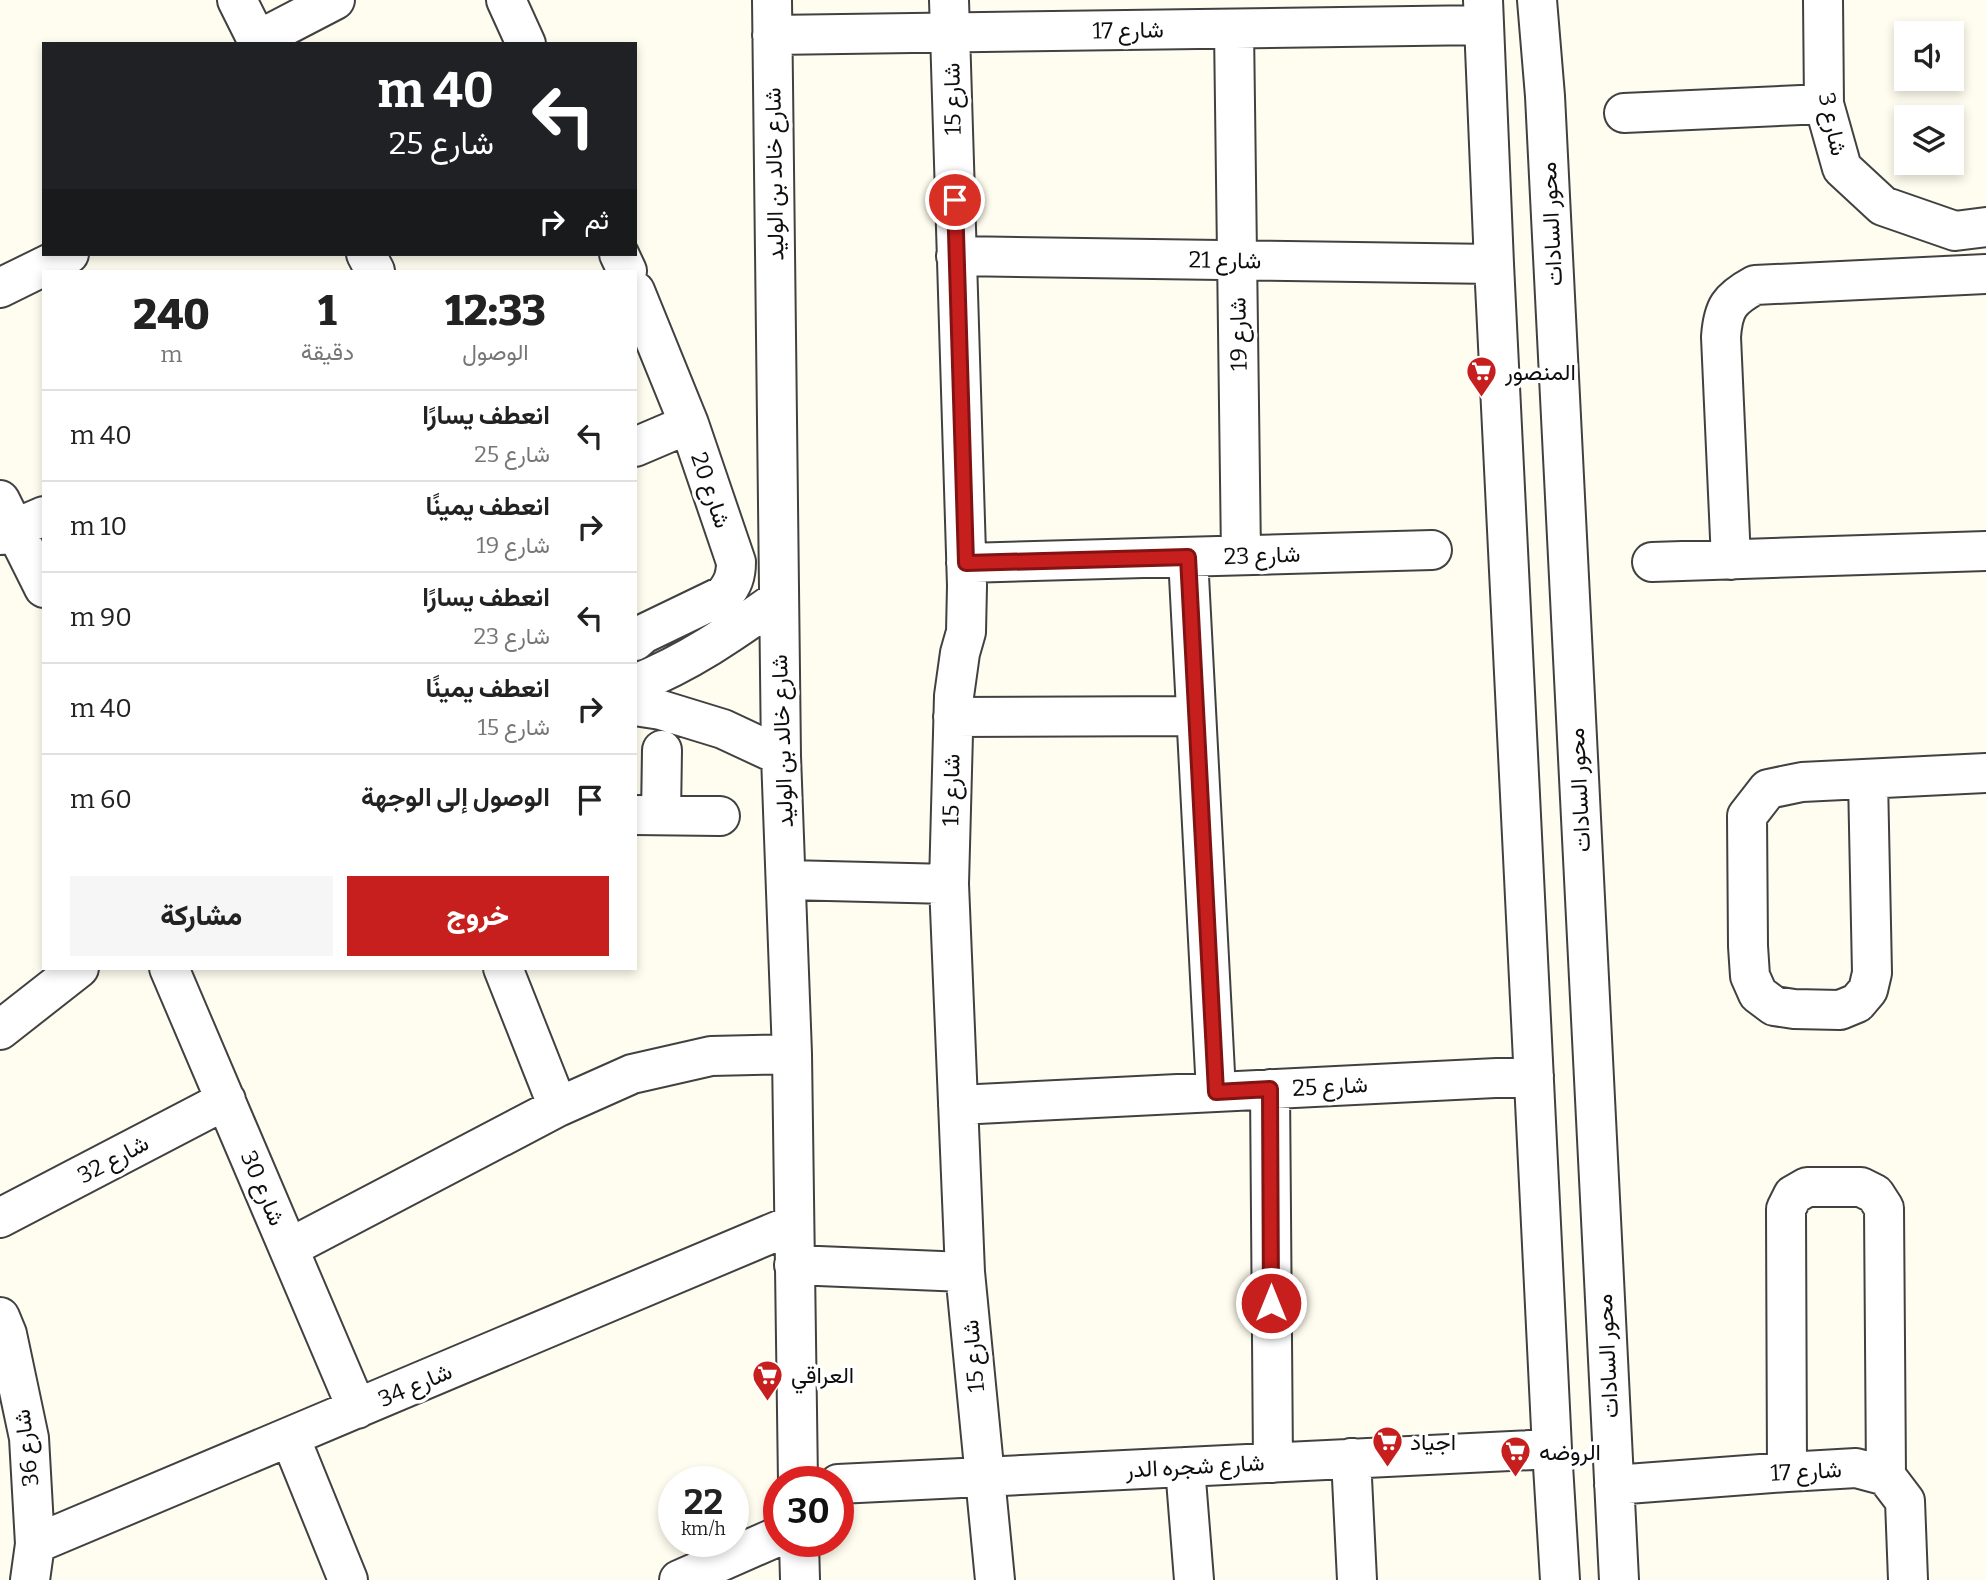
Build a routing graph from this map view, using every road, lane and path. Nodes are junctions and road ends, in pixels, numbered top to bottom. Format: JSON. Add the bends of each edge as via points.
{"nodes":[{"id":1,"x":237,"y":0,"type":"edge"},
{"id":2,"x":335,"y":0,"type":"edge"},
{"id":3,"x":506,"y":0,"type":"edge"},
{"id":4,"x":1537,"y":0,"type":"edge"},
{"id":5,"x":1823,"y":0,"type":"edge"},
{"id":6,"x":1483,"y":13,"type":"edge"},
{"id":7,"x":950,"y":16,"type":"edge"},
{"id":8,"x":772,"y":18,"type":"edge"},
{"id":9,"x":1234,"y":29,"type":"junction"},
{"id":10,"x":258,"y":42,"type":"edge"},
{"id":11,"x":525,"y":42,"type":"edge"},
{"id":12,"x":1545,"y":96,"type":"junction"},
{"id":13,"x":1486,"y":98,"type":"junction"},
{"id":14,"x":1824,"y":104,"type":"junction"},
{"id":15,"x":1624,"y":113,"type":"dead end"},
{"id":16,"x":1986,"y":227,"type":"edge"},
{"id":17,"x":956,"y":256,"type":"junction"},
{"id":18,"x":1237,"y":260,"type":"junction"},
{"id":19,"x":65,"y":261,"type":"edge"},
{"id":20,"x":1494,"y":264,"type":"junction"},
{"id":21,"x":43,"y":270,"type":"edge"},
{"id":22,"x":42,"y":271,"type":"edge"},
{"id":23,"x":1986,"y":274,"type":"edge"},
{"id":24,"x":0,"y":288,"type":"edge"},
{"id":25,"x":637,"y":300,"type":"edge"},
{"id":26,"x":689,"y":424,"type":"junction"},
{"id":27,"x":637,"y":446,"type":"edge"},
{"id":28,"x":14,"y":520,"type":"edge"},
{"id":29,"x":1432,"y":550,"type":"dead end"},
{"id":30,"x":1986,"y":551,"type":"edge"},
{"id":31,"x":1241,"y":555,"type":"junction"},
{"id":32,"x":1188,"y":557,"type":"junction"},
{"id":33,"x":1731,"y":559,"type":"junction"},
{"id":34,"x":1652,"y":562,"type":"dead end"},
{"id":35,"x":966,"y":563,"type":"junction"},
{"id":36,"x":42,"y":583,"type":"edge"},
{"id":37,"x":779,"y":599,"type":"junction"},
{"id":38,"x":637,"y":639,"type":"edge"},
{"id":39,"x":637,"y":683,"type":"edge"},
{"id":40,"x":637,"y":706,"type":"edge"},
{"id":41,"x":1196,"y":716,"type":"junction"},
{"id":42,"x":953,"y":717,"type":"junction"},
{"id":43,"x":673,"y":751,"type":"dead end"},
{"id":44,"x":781,"y":757,"type":"junction"},
{"id":45,"x":1986,"y":773,"type":"edge"},
{"id":46,"x":1868,"y":779,"type":"junction"},
{"id":47,"x":659,"y":815,"type":"edge"},
{"id":48,"x":720,"y":816,"type":"dead end"},
{"id":49,"x":787,"y":880,"type":"junction"},
{"id":50,"x":949,"y":884,"type":"junction"},
{"id":51,"x":76,"y":970,"type":"edge"},
{"id":52,"x":171,"y":970,"type":"edge"},
{"id":53,"x":504,"y":970,"type":"edge"},
{"id":54,"x":0,"y":1030,"type":"edge"},
{"id":55,"x":792,"y":1054,"type":"junction"},
{"id":56,"x":1534,"y":1076,"type":"junction"},
{"id":57,"x":1270,"y":1089,"type":"junction"},
{"id":58,"x":1216,"y":1092,"type":"junction"},
{"id":59,"x":226,"y":1100,"type":"junction"},
{"id":60,"x":958,"y":1105,"type":"junction"},
{"id":61,"x":558,"y":1107,"type":"junction"},
{"id":62,"x":0,"y":1218,"type":"edge"},
{"id":63,"x":794,"y":1224,"type":"junction"},
{"id":64,"x":289,"y":1248,"type":"junction"},
{"id":65,"x":794,"y":1265,"type":"junction"},
{"id":66,"x":965,"y":1272,"type":"junction"},
{"id":67,"x":0,"y":1317,"type":"edge"},
{"id":68,"x":357,"y":1409,"type":"junction"},
{"id":69,"x":290,"y":1437,"type":"junction"},
{"id":70,"x":1552,"y":1448,"type":"junction"},
{"id":71,"x":1351,"y":1458,"type":"junction"},
{"id":72,"x":1272,"y":1463,"type":"junction"},
{"id":73,"x":798,"y":1466,"type":"edge"},
{"id":74,"x":1185,"y":1467,"type":"junction"},
{"id":75,"x":1787,"y":1472,"type":"junction"},
{"id":76,"x":1886,"y":1476,"type":"junction"},
{"id":77,"x":985,"y":1477,"type":"junction"},
{"id":78,"x":854,"y":1483,"type":"edge"},
{"id":79,"x":1614,"y":1485,"type":"junction"},
{"id":80,"x":763,"y":1543,"type":"edge"},
{"id":81,"x":799,"y":1557,"type":"edge"},
{"id":82,"x":32,"y":1562,"type":"edge"},
{"id":83,"x":348,"y":1580,"type":"edge"},
{"id":84,"x":679,"y":1580,"type":"edge"},
{"id":85,"x":800,"y":1580,"type":"edge"},
{"id":86,"x":995,"y":1580,"type":"edge"},
{"id":87,"x":1194,"y":1580,"type":"edge"},
{"id":88,"x":1357,"y":1580,"type":"edge"},
{"id":89,"x":1560,"y":1580,"type":"edge"},
{"id":90,"x":1619,"y":1580,"type":"edge"},
{"id":91,"x":1908,"y":1580,"type":"edge"}],
"edges":[{"from":1,"to":10,"type":"street"},
{"from":2,"to":10,"type":"street"},
{"from":3,"to":11,"type":"street"},
{"from":4,"to":12,"type":"street","name":"محور السادات"},
{"from":5,"to":14,"type":"street","name":"شارع 3"},
{"from":6,"to":9,"type":"street","name":"شارع 17"},
{"from":6,"to":13,"type":"street"},
{"from":7,"to":8,"type":"street","name":"شارع 17"},
{"from":7,"to":9,"type":"street","name":"شارع 17"},
{"from":7,"to":17,"type":"street","name":"شارع 15"},
{"from":8,"to":37,"type":"street","name":"شارع خالد بن الوليد"},
{"from":9,"to":18,"type":"street","name":"شارع 19"},
{"from":12,"to":13,"type":"street"},
{"from":12,"to":79,"type":"street","name":"محور السادات"},
{"from":13,"to":20,"type":"street"},
{"from":14,"to":15,"type":"street"},
{"from":14,"to":16,"type":"street","name":"شارع 3","via":[[1842,168],[1884,206],[1955,231]]},
{"from":17,"to":18,"type":"street","name":"شارع 21"},
{"from":17,"to":35,"type":"street","name":"شارع 15"},
{"from":18,"to":20,"type":"street","name":"شارع 21"},
{"from":18,"to":31,"type":"street","name":"شارع 19"},
{"from":19,"to":21,"type":"street"},
{"from":20,"to":56,"type":"street"},
{"from":22,"to":24,"type":"street"},
{"from":23,"to":33,"type":"street","via":[[1755,285],[1735,296],[1723,315],[1721,337]]},
{"from":25,"to":26,"type":"street","name":"شارع 20"},
{"from":26,"to":27,"type":"street"},
{"from":26,"to":38,"type":"street","name":"شارع 20","via":[[736,562],[736,574],[724,595]]},
{"from":28,"to":36,"type":"street"},
{"from":29,"to":31,"type":"street","name":"شارع 23"},
{"from":30,"to":33,"type":"street"},
{"from":31,"to":32,"type":"street","name":"شارع 23"},
{"from":32,"to":35,"type":"street","name":"شارع 23"},
{"from":32,"to":41,"type":"street"},
{"from":33,"to":34,"type":"street"},
{"from":35,"to":42,"type":"street","name":"شارع 15","via":[[966,632]]},
{"from":37,"to":39,"type":"street","via":[[722,640]]},
{"from":37,"to":44,"type":"street","name":"شارع خالد بن الوليد"},
{"from":40,"to":44,"type":"street","via":[[723,729]]},
{"from":41,"to":42,"type":"street"},
{"from":41,"to":58,"type":"street"},
{"from":42,"to":50,"type":"street","name":"شارع 15"},
{"from":43,"to":47,"type":"street"},
{"from":44,"to":49,"type":"street","name":"شارع خالد بن الوليد"},
{"from":45,"to":46,"type":"street"},
{"from":46,"to":46,"type":"street","via":[[1802,782],[1768,789],[1747,816],[1750,976],[1758,994],[1774,1006],[1840,1010],[1857,1003],[1868,990],[1872,973]]},
{"from":47,"to":48,"type":"street"},
{"from":49,"to":50,"type":"street"},
{"from":49,"to":55,"type":"street","name":"شارع خالد بن الوليد"},
{"from":50,"to":60,"type":"street","name":"شارع 15"},
{"from":51,"to":54,"type":"street"},
{"from":52,"to":59,"type":"street","name":"شارع 30"},
{"from":53,"to":61,"type":"street"},
{"from":55,"to":61,"type":"street","via":[[710,1056],[632,1074]]},
{"from":55,"to":63,"type":"street","name":"شارع خالد بن الوليد"},
{"from":56,"to":57,"type":"street","name":"شارع 25"},
{"from":56,"to":70,"type":"street"},
{"from":57,"to":58,"type":"street","name":"شارع 25"},
{"from":57,"to":72,"type":"street"},
{"from":58,"to":60,"type":"street","name":"شارع 25"},
{"from":59,"to":62,"type":"street","name":"شارع 32"},
{"from":59,"to":64,"type":"street","name":"شارع 30"},
{"from":60,"to":66,"type":"street","name":"شارع 15"},
{"from":61,"to":64,"type":"street"},
{"from":63,"to":65,"type":"street","name":"شارع خالد بن الوليد"},
{"from":63,"to":68,"type":"street","name":"شارع 34"},
{"from":64,"to":68,"type":"street","name":"شارع 30"},
{"from":65,"to":66,"type":"street"},
{"from":65,"to":73,"type":"street","name":"شارع خالد بن الوليد"},
{"from":66,"to":77,"type":"street","name":"شارع 15"},
{"from":67,"to":82,"type":"street","name":"شارع 36","via":[[29,1438]]},
{"from":68,"to":69,"type":"street","name":"شارع 34"},
{"from":69,"to":82,"type":"street","name":"شارع 34"},
{"from":69,"to":83,"type":"street"},
{"from":70,"to":71,"type":"street","name":"شارع شجره الدر"},
{"from":70,"to":89,"type":"street"},
{"from":71,"to":72,"type":"street","name":"شارع شجره الدر"},
{"from":71,"to":88,"type":"street"},
{"from":72,"to":74,"type":"street","name":"شارع شجره الدر"},
{"from":74,"to":77,"type":"street","name":"شارع شجره الدر"},
{"from":74,"to":87,"type":"street"},
{"from":75,"to":76,"type":"street","name":"شارع 17","via":[[1856,1468]]},
{"from":75,"to":76,"type":"street","via":[[1786,1209],[1793,1195],[1807,1187],[1861,1187],[1875,1194],[1884,1208]]},
{"from":75,"to":79,"type":"street","name":"شارع 17"},
{"from":76,"to":91,"type":"street","via":[[1905,1501]]},
{"from":77,"to":78,"type":"street","name":"شارع شجره الدر"},
{"from":77,"to":86,"type":"street","name":"شارع 15"},
{"from":79,"to":90,"type":"street","name":"محور السادات"},
{"from":80,"to":84,"type":"street"},
{"from":81,"to":85,"type":"street"}]}
